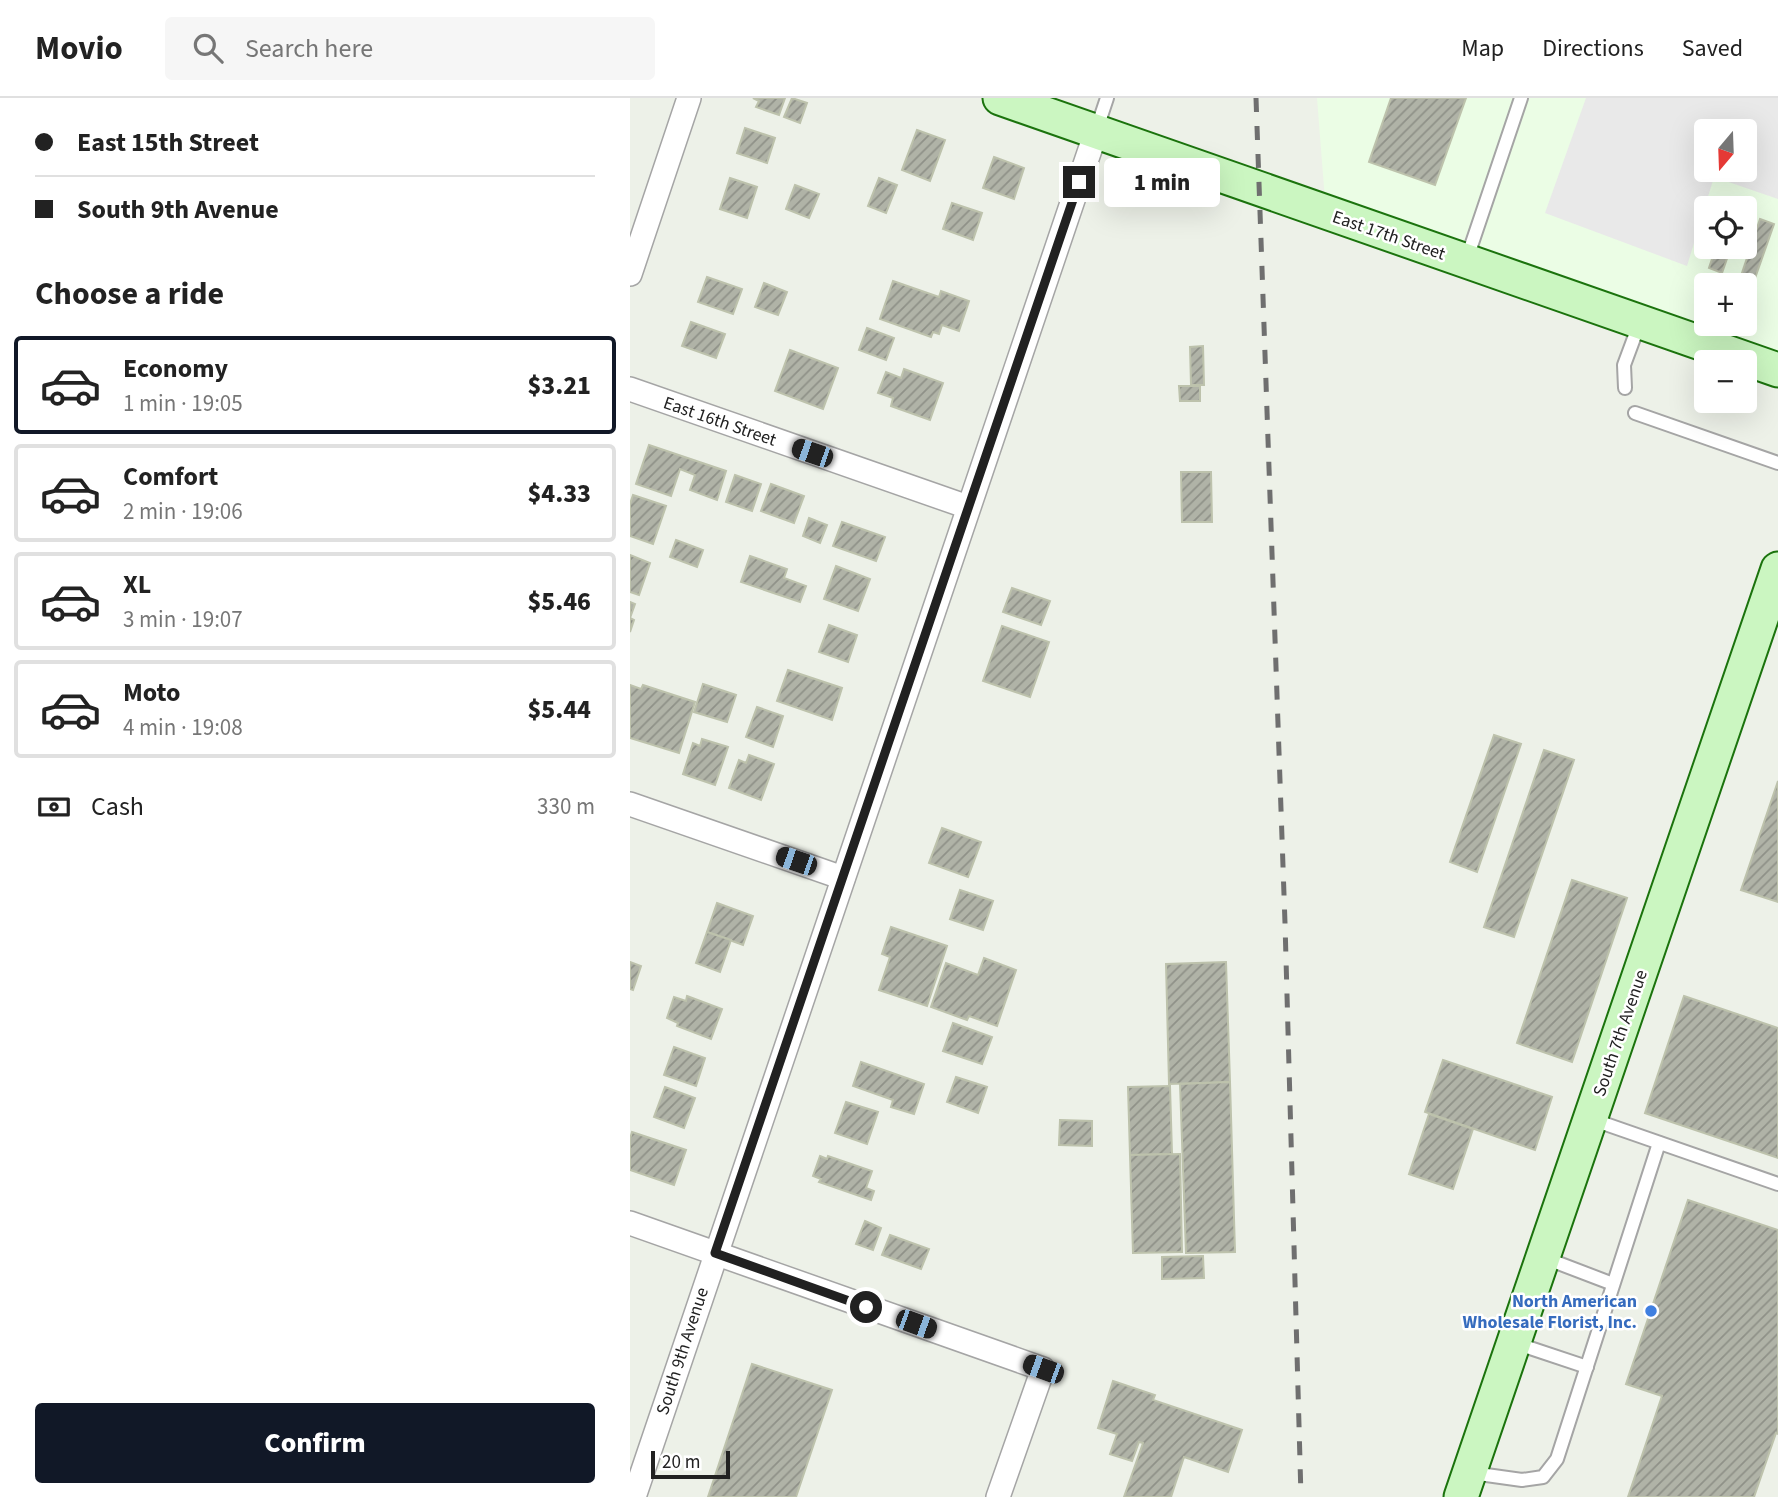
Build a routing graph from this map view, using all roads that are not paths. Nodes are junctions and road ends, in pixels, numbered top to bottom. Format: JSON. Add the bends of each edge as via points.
{"nodes":[{"id":1,"x":689,"y":98,"type":"edge"},
{"id":2,"x":1000,"y":98,"type":"edge"},
{"id":3,"x":1107,"y":98,"type":"edge"},
{"id":4,"x":1521,"y":98,"type":"edge"},
{"id":5,"x":1096,"y":132,"type":"junction"},
{"id":6,"x":1466,"y":261,"type":"junction"},
{"id":7,"x":630,"y":274,"type":"edge"},
{"id":8,"x":1640,"y":322,"type":"junction"},
{"id":9,"x":1778,"y":370,"type":"edge"},
{"id":10,"x":1625,"y":388,"type":"dead end"},
{"id":11,"x":630,"y":389,"type":"edge"},
{"id":12,"x":1635,"y":413,"type":"dead end"},
{"id":13,"x":1778,"y":463,"type":"edge"},
{"id":14,"x":968,"y":507,"type":"junction"},
{"id":15,"x":1778,"y":569,"type":"edge"},
{"id":16,"x":630,"y":804,"type":"edge"},
{"id":17,"x":844,"y":878,"type":"junction"},
{"id":18,"x":1591,"y":1119,"type":"junction"},
{"id":19,"x":1659,"y":1143,"type":"junction"},
{"id":20,"x":1778,"y":1184,"type":"edge"},
{"id":21,"x":630,"y":1223,"type":"edge"},
{"id":22,"x":715,"y":1253,"type":"junction"},
{"id":23,"x":1544,"y":1257,"type":"junction"},
{"id":24,"x":1614,"y":1284,"type":"junction"},
{"id":25,"x":1515,"y":1343,"type":"junction"},
{"id":26,"x":1587,"y":1367,"type":"junction"},
{"id":27,"x":1466,"y":1485,"type":"edge"},
{"id":28,"x":634,"y":1497,"type":"edge"},
{"id":29,"x":999,"y":1497,"type":"edge"}],
"edges":[{"from":1,"to":7,"type":"street"},
{"from":2,"to":5,"type":"street","name":"East 17th Street"},
{"from":3,"to":5,"type":"lane"},
{"from":4,"to":6,"type":"lane"},
{"from":5,"to":6,"type":"street","name":"East 17th Street"},
{"from":5,"to":14,"type":"street","name":"South 9th Avenue"},
{"from":6,"to":8,"type":"street","name":"East 17th Street"},
{"from":8,"to":9,"type":"street","name":"East 17th Street"},
{"from":8,"to":10,"type":"lane","via":[[1624,365]]},
{"from":11,"to":14,"type":"street","name":"East 16th Street"},
{"from":12,"to":13,"type":"lane"},
{"from":14,"to":17,"type":"street","name":"South 9th Avenue"},
{"from":15,"to":18,"type":"street","name":"South 7th Avenue"},
{"from":16,"to":17,"type":"street"},
{"from":17,"to":22,"type":"street","name":"South 9th Avenue"},
{"from":18,"to":19,"type":"lane"},
{"from":18,"to":23,"type":"street","name":"South 7th Avenue"},
{"from":19,"to":20,"type":"lane"},
{"from":19,"to":24,"type":"lane"},
{"from":21,"to":22,"type":"street"},
{"from":22,"to":28,"type":"street","name":"South 9th Avenue"},
{"from":22,"to":29,"type":"street","via":[[1043,1369]]},
{"from":23,"to":24,"type":"lane"},
{"from":23,"to":25,"type":"street","name":"South 7th Avenue"},
{"from":24,"to":26,"type":"lane"},
{"from":25,"to":26,"type":"lane"},
{"from":25,"to":27,"type":"street","name":"South 7th Avenue"},
{"from":26,"to":27,"type":"lane","via":[[1557,1458],[1543,1477]]}]}
